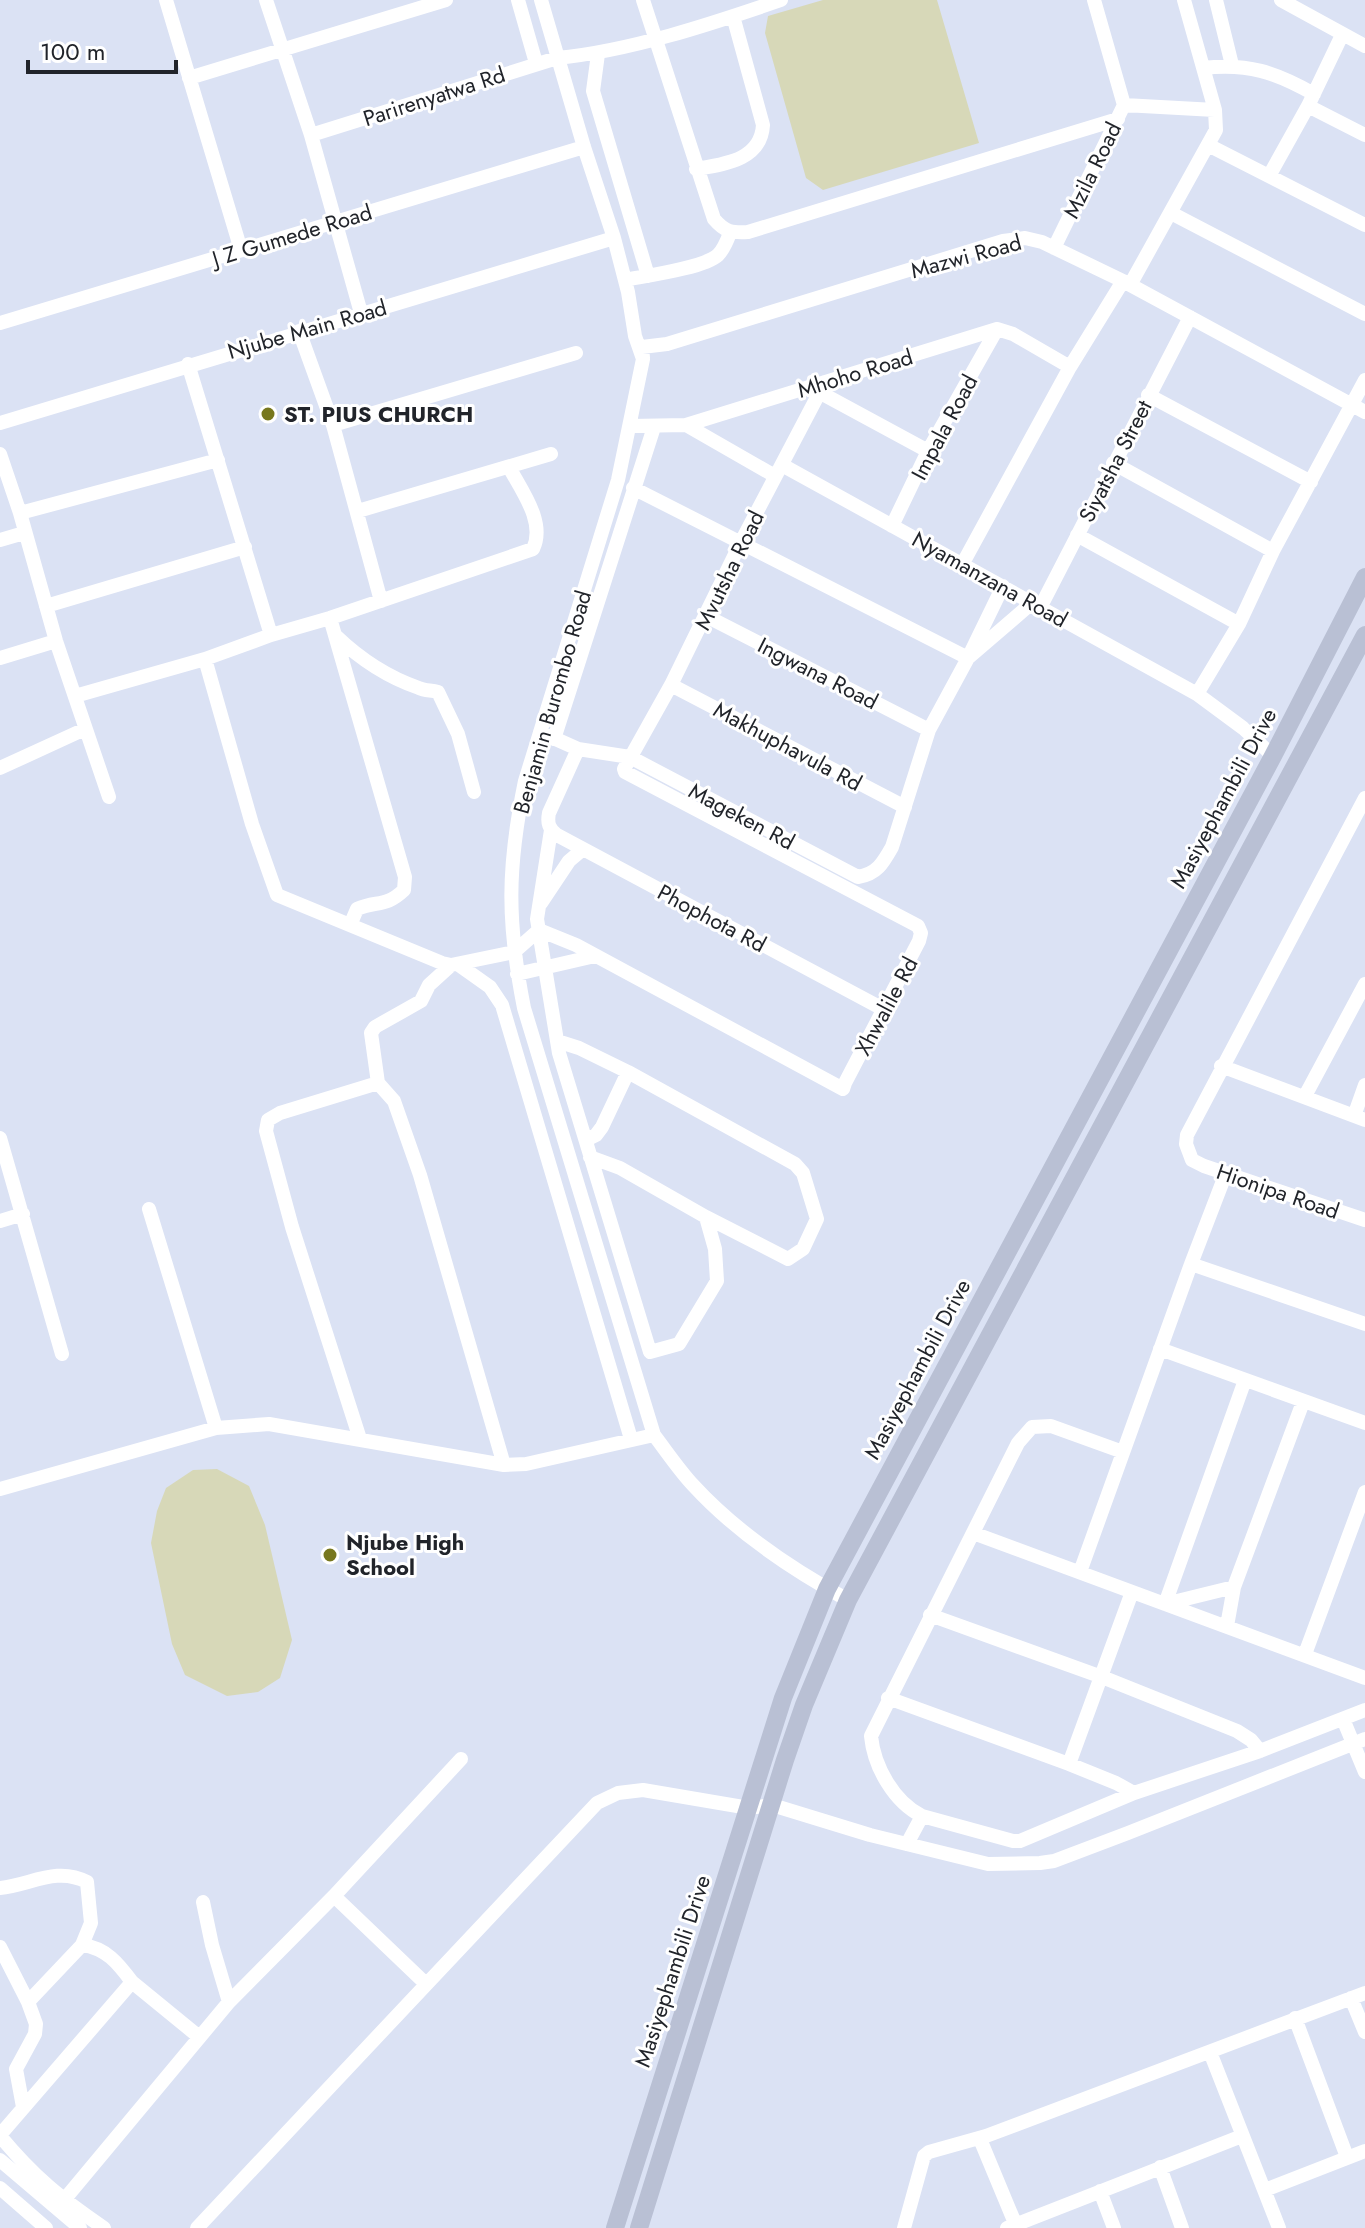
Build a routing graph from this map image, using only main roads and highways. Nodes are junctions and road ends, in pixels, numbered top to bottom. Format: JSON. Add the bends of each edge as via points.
{"nodes":[{"id":1,"x":1365,"y":577,"type":"edge"},
{"id":2,"x":1365,"y":635,"type":"edge"},
{"id":3,"x":615,"y":2228,"type":"edge"},
{"id":4,"x":639,"y":2228,"type":"edge"}],
"edges":[{"from":1,"to":3,"type":"main road","name":"Masiyephambili Drive","via":[[827,1589],[783,1698]]},
{"from":2,"to":4,"type":"main road","name":"Masiyephambili Drive","via":[[848,1600],[804,1705]]}]}
